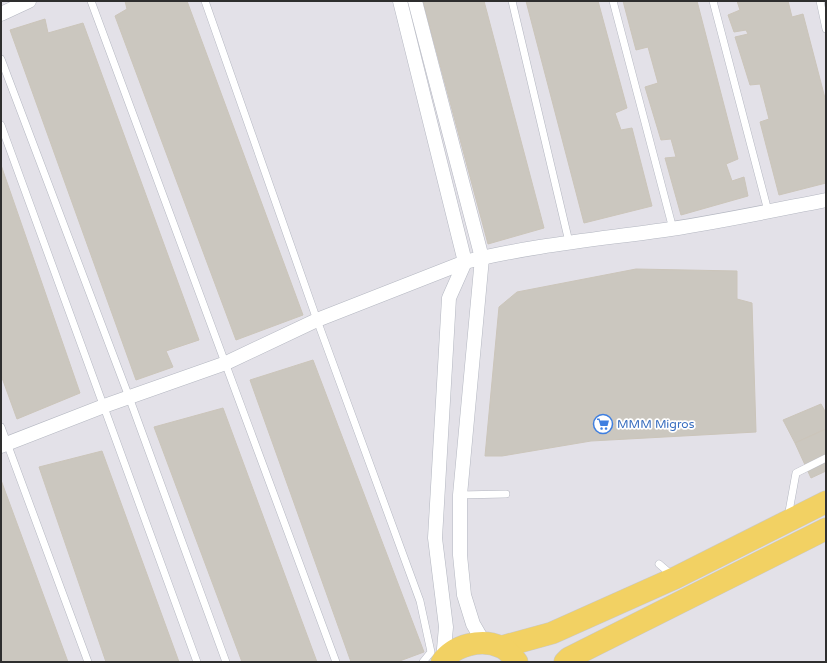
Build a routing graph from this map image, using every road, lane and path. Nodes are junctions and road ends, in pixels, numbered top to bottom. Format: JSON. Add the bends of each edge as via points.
{"nodes":[{"id":1,"x":30,"y":1,"type":"edge"},
{"id":2,"x":91,"y":1,"type":"edge"},
{"id":3,"x":205,"y":1,"type":"edge"},
{"id":4,"x":400,"y":1,"type":"edge"},
{"id":5,"x":415,"y":1,"type":"edge"},
{"id":6,"x":512,"y":1,"type":"edge"},
{"id":7,"x":613,"y":1,"type":"edge"},
{"id":8,"x":713,"y":1,"type":"edge"},
{"id":9,"x":820,"y":1,"type":"edge"},
{"id":10,"x":1,"y":14,"type":"edge"},
{"id":11,"x":826,"y":28,"type":"edge"},
{"id":12,"x":1,"y":59,"type":"edge"},
{"id":13,"x":1,"y":125,"type":"edge"},
{"id":14,"x":826,"y":200,"type":"edge"},
{"id":15,"x":768,"y":211,"type":"junction"},
{"id":16,"x":672,"y":229,"type":"junction"},
{"id":17,"x":570,"y":242,"type":"junction"},
{"id":18,"x":482,"y":258,"type":"junction"},
{"id":19,"x":465,"y":262,"type":"junction"},
{"id":20,"x":317,"y":320,"type":"junction"},
{"id":21,"x":226,"y":364,"type":"junction"},
{"id":22,"x":129,"y":397,"type":"junction"},
{"id":23,"x":104,"y":406,"type":"junction"},
{"id":24,"x":1,"y":427,"type":"edge"},
{"id":25,"x":4,"y":444,"type":"edge"},
{"id":26,"x":826,"y":458,"type":"edge"},
{"id":27,"x":438,"y":494,"type":"junction"},
{"id":28,"x":506,"y":494,"type":"dead end"},
{"id":29,"x":460,"y":495,"type":"junction"},
{"id":30,"x":826,"y":502,"type":"edge"},
{"id":31,"x":788,"y":521,"type":"junction"},
{"id":32,"x":826,"y":529,"type":"edge"},
{"id":33,"x":493,"y":645,"type":"junction"},
{"id":34,"x":436,"y":661,"type":"edge"},
{"id":35,"x":88,"y":662,"type":"edge"},
{"id":36,"x":197,"y":662,"type":"edge"},
{"id":37,"x":226,"y":662,"type":"edge"},
{"id":38,"x":336,"y":662,"type":"edge"},
{"id":39,"x":517,"y":662,"type":"edge"},
{"id":40,"x":565,"y":662,"type":"edge"}],
"edges":[{"from":1,"to":10,"type":"street"},
{"from":2,"to":21,"type":"lane"},
{"from":3,"to":20,"type":"lane"},
{"from":4,"to":19,"type":"street"},
{"from":5,"to":18,"type":"street"},
{"from":6,"to":17,"type":"lane"},
{"from":7,"to":16,"type":"lane"},
{"from":8,"to":15,"type":"lane"},
{"from":9,"to":11,"type":"lane"},
{"from":12,"to":22,"type":"lane"},
{"from":13,"to":23,"type":"lane"},
{"from":14,"to":15,"type":"street"},
{"from":15,"to":16,"type":"street"},
{"from":16,"to":17,"type":"street"},
{"from":17,"to":18,"type":"street"},
{"from":18,"to":19,"type":"street"},
{"from":18,"to":29,"type":"street"},
{"from":19,"to":20,"type":"street"},
{"from":19,"to":27,"type":"street","via":[[449,298]]},
{"from":20,"to":21,"type":"street"},
{"from":20,"to":34,"type":"lane","via":[[420,601],[431,652]]},
{"from":21,"to":22,"type":"street"},
{"from":21,"to":38,"type":"lane"},
{"from":22,"to":23,"type":"street"},
{"from":22,"to":37,"type":"lane"},
{"from":23,"to":25,"type":"street"},
{"from":23,"to":36,"type":"lane"},
{"from":24,"to":25,"type":"lane"},
{"from":25,"to":35,"type":"lane"},
{"from":26,"to":31,"type":"lane","via":[[796,473]]},
{"from":27,"to":29,"type":"street"},
{"from":27,"to":34,"type":"street","via":[[435,538],[446,627]]},
{"from":28,"to":29,"type":"lane"},
{"from":29,"to":33,"type":"street","via":[[460,555],[464,595],[473,624]]},
{"from":30,"to":31,"type":"main road"},
{"from":31,"to":33,"type":"main road","via":[[667,571],[552,633]]},
{"from":32,"to":40,"type":"main road"},
{"from":33,"to":34,"type":"main road","via":[[469,644]]},
{"from":33,"to":39,"type":"main road","via":[[512,655]]}]}
